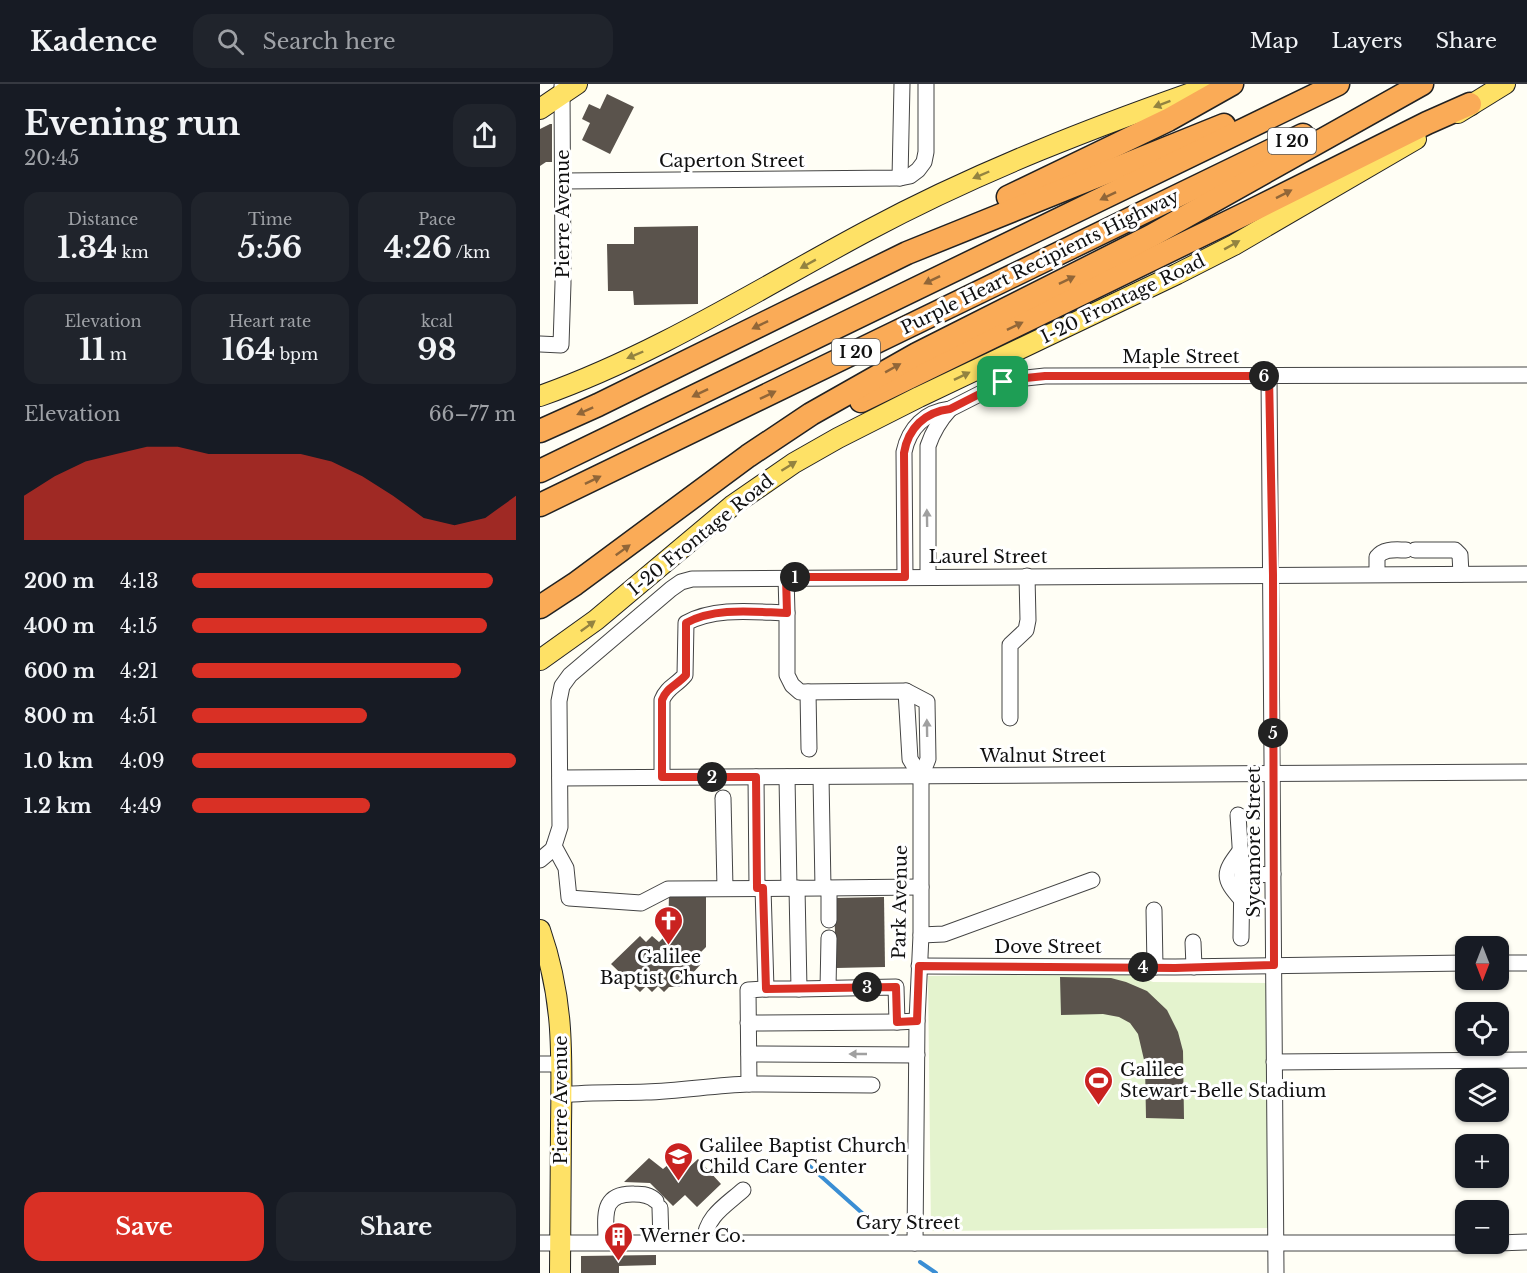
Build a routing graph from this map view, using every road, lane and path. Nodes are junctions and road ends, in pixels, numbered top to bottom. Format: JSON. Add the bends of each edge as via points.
{"nodes":[{"id":1,"x":902,"y":84,"type":"edge"},
{"id":2,"x":926,"y":84,"type":"edge"},
{"id":3,"x":1217,"y":84,"type":"edge"},
{"id":4,"x":1232,"y":84,"type":"edge"},
{"id":5,"x":1325,"y":84,"type":"edge"},
{"id":6,"x":1338,"y":84,"type":"edge"},
{"id":7,"x":1411,"y":84,"type":"edge"},
{"id":8,"x":1422,"y":84,"type":"edge"},
{"id":9,"x":1505,"y":84,"type":"edge"},
{"id":10,"x":567,"y":88,"type":"edge"},
{"id":11,"x":1470,"y":104,"type":"junction"},
{"id":12,"x":540,"y":109,"type":"edge"},
{"id":13,"x":900,"y":178,"type":"junction"},
{"id":14,"x":563,"y":181,"type":"junction"},
{"id":15,"x":907,"y":254,"type":"junction"},
{"id":16,"x":540,"y":344,"type":"edge"},
{"id":17,"x":1527,"y":375,"type":"edge"},
{"id":18,"x":1269,"y":376,"type":"junction"},
{"id":19,"x":540,"y":396,"type":"edge"},
{"id":20,"x":950,"y":409,"type":"junction"},
{"id":21,"x":540,"y":430,"type":"edge"},
{"id":22,"x":540,"y":471,"type":"edge"},
{"id":23,"x":703,"y":490,"type":"junction"},
{"id":24,"x":540,"y":505,"type":"edge"},
{"id":25,"x":1377,"y":574,"type":"junction"},
{"id":26,"x":1461,"y":574,"type":"junction"},
{"id":27,"x":1527,"y":574,"type":"edge"},
{"id":28,"x":1273,"y":575,"type":"junction"},
{"id":29,"x":1027,"y":576,"type":"junction"},
{"id":30,"x":786,"y":577,"type":"junction"},
{"id":31,"x":905,"y":577,"type":"junction"},
{"id":32,"x":928,"y":577,"type":"junction"},
{"id":33,"x":575,"y":584,"type":"junction"},
{"id":34,"x":540,"y":607,"type":"edge"},
{"id":35,"x":787,"y":613,"type":"junction"},
{"id":36,"x":540,"y":617,"type":"edge"},
{"id":37,"x":540,"y":660,"type":"edge"},
{"id":38,"x":808,"y":692,"type":"junction"},
{"id":39,"x":1010,"y":717,"type":"dead end"},
{"id":40,"x":809,"y":749,"type":"dead end"},
{"id":41,"x":1527,"y":772,"type":"edge"},
{"id":42,"x":1273,"y":774,"type":"junction"},
{"id":43,"x":662,"y":777,"type":"junction"},
{"id":44,"x":756,"y":777,"type":"junction"},
{"id":45,"x":787,"y":777,"type":"junction"},
{"id":46,"x":822,"y":777,"type":"junction"},
{"id":47,"x":921,"y":777,"type":"junction"},
{"id":48,"x":560,"y":778,"type":"junction"},
{"id":49,"x":723,"y":798,"type":"dead end"},
{"id":50,"x":1238,"y":815,"type":"dead end"},
{"id":51,"x":554,"y":846,"type":"junction"},
{"id":52,"x":1240,"y":851,"type":"junction"},
{"id":53,"x":540,"y":860,"type":"edge"},
{"id":54,"x":1273,"y":874,"type":"junction"},
{"id":55,"x":1242,"y":876,"type":"junction"},
{"id":56,"x":1092,"y":880,"type":"dead end"},
{"id":57,"x":921,"y":887,"type":"junction"},
{"id":58,"x":725,"y":888,"type":"junction"},
{"id":59,"x":760,"y":888,"type":"junction"},
{"id":60,"x":793,"y":888,"type":"junction"},
{"id":61,"x":826,"y":888,"type":"junction"},
{"id":62,"x":1242,"y":900,"type":"junction"},
{"id":63,"x":1154,"y":910,"type":"dead end"},
{"id":64,"x":829,"y":920,"type":"dead end"},
{"id":65,"x":540,"y":930,"type":"edge"},
{"id":66,"x":921,"y":935,"type":"junction"},
{"id":67,"x":829,"y":938,"type":"dead end"},
{"id":68,"x":1240,"y":938,"type":"dead end"},
{"id":69,"x":1193,"y":942,"type":"dead end"},
{"id":70,"x":1455,"y":963,"type":"edge"},
{"id":71,"x":1509,"y":963,"type":"edge"},
{"id":72,"x":1527,"y":963,"type":"edge"},
{"id":73,"x":1274,"y":965,"type":"junction"},
{"id":74,"x":919,"y":966,"type":"junction"},
{"id":75,"x":1155,"y":967,"type":"junction"},
{"id":76,"x":1194,"y":967,"type":"junction"},
{"id":77,"x":828,"y":988,"type":"junction"},
{"id":78,"x":766,"y":989,"type":"junction"},
{"id":79,"x":800,"y":989,"type":"junction"},
{"id":80,"x":917,"y":1021,"type":"junction"},
{"id":81,"x":897,"y":1022,"type":"junction"},
{"id":82,"x":748,"y":1023,"type":"junction"},
{"id":83,"x":749,"y":1053,"type":"junction"},
{"id":84,"x":917,"y":1054,"type":"junction"},
{"id":85,"x":1527,"y":1060,"type":"edge"},
{"id":86,"x":1274,"y":1062,"type":"junction"},
{"id":87,"x":540,"y":1064,"type":"edge"},
{"id":88,"x":562,"y":1064,"type":"junction"},
{"id":89,"x":749,"y":1084,"type":"junction"},
{"id":90,"x":872,"y":1085,"type":"dead end"},
{"id":91,"x":562,"y":1095,"type":"junction"},
{"id":92,"x":743,"y":1190,"type":"dead end"},
{"id":93,"x":606,"y":1242,"type":"junction"},
{"id":94,"x":661,"y":1242,"type":"junction"},
{"id":95,"x":704,"y":1242,"type":"junction"},
{"id":96,"x":1527,"y":1242,"type":"edge"},
{"id":97,"x":540,"y":1243,"type":"edge"},
{"id":98,"x":560,"y":1243,"type":"junction"},
{"id":99,"x":915,"y":1243,"type":"junction"},
{"id":100,"x":1276,"y":1243,"type":"junction"},
{"id":101,"x":1455,"y":1243,"type":"edge"},
{"id":102,"x":1509,"y":1243,"type":"edge"},
{"id":103,"x":560,"y":1273,"type":"edge"},
{"id":104,"x":1276,"y":1273,"type":"edge"}],
"edges":[{"from":1,"to":13,"type":"street"},
{"from":2,"to":13,"type":"street","via":[[924,162],[910,176]]},
{"from":3,"to":19,"type":"main road","one_way":true,"via":[[970,179],[671,338]]},
{"from":4,"to":15,"type":"highway","via":[[1168,120],[1050,175]]},
{"from":5,"to":15,"type":"highway"},
{"from":6,"to":22,"type":"highway","name":"Purple Heart Recipients Highway","number":"I 20","one_way":true},
{"from":24,"to":7,"type":"highway","name":"Purple Heart Recipients Highway","number":"I 20","one_way":true},
{"from":23,"to":8,"type":"highway","one_way":true,"via":[[811,414],[898,365],[1151,236]]},
{"from":9,"to":11,"type":"main road","name":"I-20 Frontage Road"},
{"from":10,"to":12,"type":"main road"},
{"from":10,"to":14,"type":"street","name":"Pierre Avenue"},
{"from":23,"to":11,"type":"highway","one_way":true,"via":[[831,416]]},
{"from":37,"to":11,"type":"main road","name":"I-20 Frontage Road","one_way":true,"via":[[596,620],[733,505],[794,463],[919,397],[1234,245],[1450,120]]},
{"from":13,"to":14,"type":"street","name":"Caperton Street"},
{"from":14,"to":16,"type":"street","name":"Pierre Avenue","via":[[561,345]]},
{"from":15,"to":21,"type":"highway","one_way":true},
{"from":17,"to":18,"type":"street","name":"Maple Street"},
{"from":18,"to":20,"type":"street","name":"Maple Street","via":[[1016,379]]},
{"from":18,"to":28,"type":"street","name":"Sycamore Street"},
{"from":20,"to":31,"type":"street","via":[[926,417],[905,444]]},
{"from":32,"to":20,"type":"street","one_way":true,"via":[[928,446]]},
{"from":33,"to":23,"type":"highway","one_way":true},
{"from":25,"to":26,"type":"street","name":"Laurel Street"},
{"from":25,"to":26,"type":"street","via":[[1377,557],[1385,550],[1455,550],[1460,555]]},
{"from":25,"to":28,"type":"street","name":"Laurel Street"},
{"from":26,"to":27,"type":"street","name":"Laurel Street"},
{"from":28,"to":29,"type":"street","name":"Laurel Street"},
{"from":28,"to":42,"type":"street","name":"Sycamore Street"},
{"from":29,"to":32,"type":"street","name":"Laurel Street"},
{"from":29,"to":39,"type":"street","via":[[1026,630],[1010,645]]},
{"from":30,"to":31,"type":"street","name":"Laurel Street"},
{"from":30,"to":35,"type":"street"},
{"from":30,"to":48,"type":"street","name":"Laurel Street","via":[[698,578],[681,582],[570,675],[562,686],[559,701]]},
{"from":31,"to":32,"type":"street","name":"Laurel Street"},
{"from":33,"to":34,"type":"highway"},
{"from":33,"to":36,"type":"highway"},
{"from":35,"to":38,"type":"street","via":[[787,675],[800,692]]},
{"from":35,"to":43,"type":"street","via":[[737,611],[699,616],[686,623],[686,675],[666,690],[662,700]]},
{"from":38,"to":40,"type":"street"},
{"from":38,"to":47,"type":"street","name":"Park Avenue","via":[[906,691],[927,702],[928,759]]},
{"from":41,"to":42,"type":"street","name":"Walnut Street"},
{"from":42,"to":47,"type":"street","name":"Walnut Street"},
{"from":42,"to":54,"type":"street","name":"Sycamore Street"},
{"from":43,"to":44,"type":"street","name":"Walnut Street"},
{"from":43,"to":48,"type":"street","name":"Walnut Street"},
{"from":44,"to":45,"type":"street","name":"Walnut Street"},
{"from":44,"to":59,"type":"street"},
{"from":45,"to":46,"type":"street","name":"Walnut Street"},
{"from":45,"to":60,"type":"street"},
{"from":46,"to":47,"type":"street","name":"Walnut Street"},
{"from":46,"to":61,"type":"street"},
{"from":47,"to":57,"type":"street","name":"Park Avenue"},
{"from":48,"to":51,"type":"street","name":"Laurel Street","via":[[560,827]]},
{"from":49,"to":58,"type":"street"},
{"from":50,"to":52,"type":"street"},
{"from":51,"to":53,"type":"street"},
{"from":51,"to":58,"type":"street","via":[[566,868],[569,898],[640,903],[668,889]]},
{"from":52,"to":55,"type":"street"},
{"from":52,"to":62,"type":"street","via":[[1227,867],[1226,877]]},
{"from":54,"to":55,"type":"street"},
{"from":54,"to":73,"type":"street","name":"Sycamore Street"},
{"from":55,"to":62,"type":"street"},
{"from":56,"to":66,"type":"street","via":[[944,934]]},
{"from":57,"to":61,"type":"street"},
{"from":57,"to":66,"type":"street","name":"Park Avenue"},
{"from":58,"to":59,"type":"street"},
{"from":59,"to":60,"type":"street"},
{"from":59,"to":78,"type":"street"},
{"from":60,"to":61,"type":"street"},
{"from":60,"to":79,"type":"street"},
{"from":61,"to":64,"type":"street"},
{"from":62,"to":68,"type":"street"},
{"from":63,"to":75,"type":"street"},
{"from":65,"to":88,"type":"main road","name":"Pierre Avenue","via":[[556,987]]},
{"from":66,"to":74,"type":"street","name":"Park Avenue"},
{"from":67,"to":77,"type":"street"},
{"from":69,"to":76,"type":"street"},
{"from":70,"to":73,"type":"street","name":"Dove Street"},
{"from":71,"to":72,"type":"street"},
{"from":73,"to":76,"type":"street","name":"Dove Street"},
{"from":73,"to":86,"type":"street","name":"Sycamore Street"},
{"from":74,"to":75,"type":"street","name":"Dove Street"},
{"from":74,"to":80,"type":"street","name":"Park Avenue"},
{"from":75,"to":76,"type":"street","name":"Dove Street"},
{"from":77,"to":79,"type":"street"},
{"from":77,"to":81,"type":"street","via":[[896,987]]},
{"from":78,"to":79,"type":"street"},
{"from":78,"to":82,"type":"street","via":[[748,990]]},
{"from":80,"to":81,"type":"street"},
{"from":80,"to":84,"type":"street","name":"Park Avenue"},
{"from":81,"to":82,"type":"street"},
{"from":82,"to":83,"type":"street"},
{"from":84,"to":83,"type":"street","one_way":true},
{"from":83,"to":89,"type":"street"},
{"from":84,"to":99,"type":"street","name":"Park Avenue"},
{"from":85,"to":86,"type":"street"},
{"from":86,"to":100,"type":"street","name":"Sycamore Street"},
{"from":87,"to":88,"type":"street"},
{"from":88,"to":91,"type":"main road","name":"Pierre Avenue"},
{"from":89,"to":90,"type":"street"},
{"from":89,"to":91,"type":"street"},
{"from":91,"to":98,"type":"main road","name":"Pierre Avenue"},
{"from":92,"to":95,"type":"street","via":[[710,1219]]},
{"from":93,"to":94,"type":"street","name":"Gary Street"},
{"from":93,"to":94,"type":"street","via":[[608,1204],[630,1194],[645,1195],[658,1204]]},
{"from":93,"to":98,"type":"street","name":"Gary Street"},
{"from":94,"to":95,"type":"street","name":"Gary Street"},
{"from":95,"to":99,"type":"street","name":"Gary Street"},
{"from":96,"to":102,"type":"street"},
{"from":97,"to":98,"type":"street","name":"Gary Street"},
{"from":98,"to":103,"type":"main road","name":"Pierre Avenue"},
{"from":99,"to":100,"type":"street","name":"Gary Street"},
{"from":100,"to":101,"type":"street","name":"Gary Street"},
{"from":100,"to":104,"type":"street","name":"Sycamore Street"}]}
